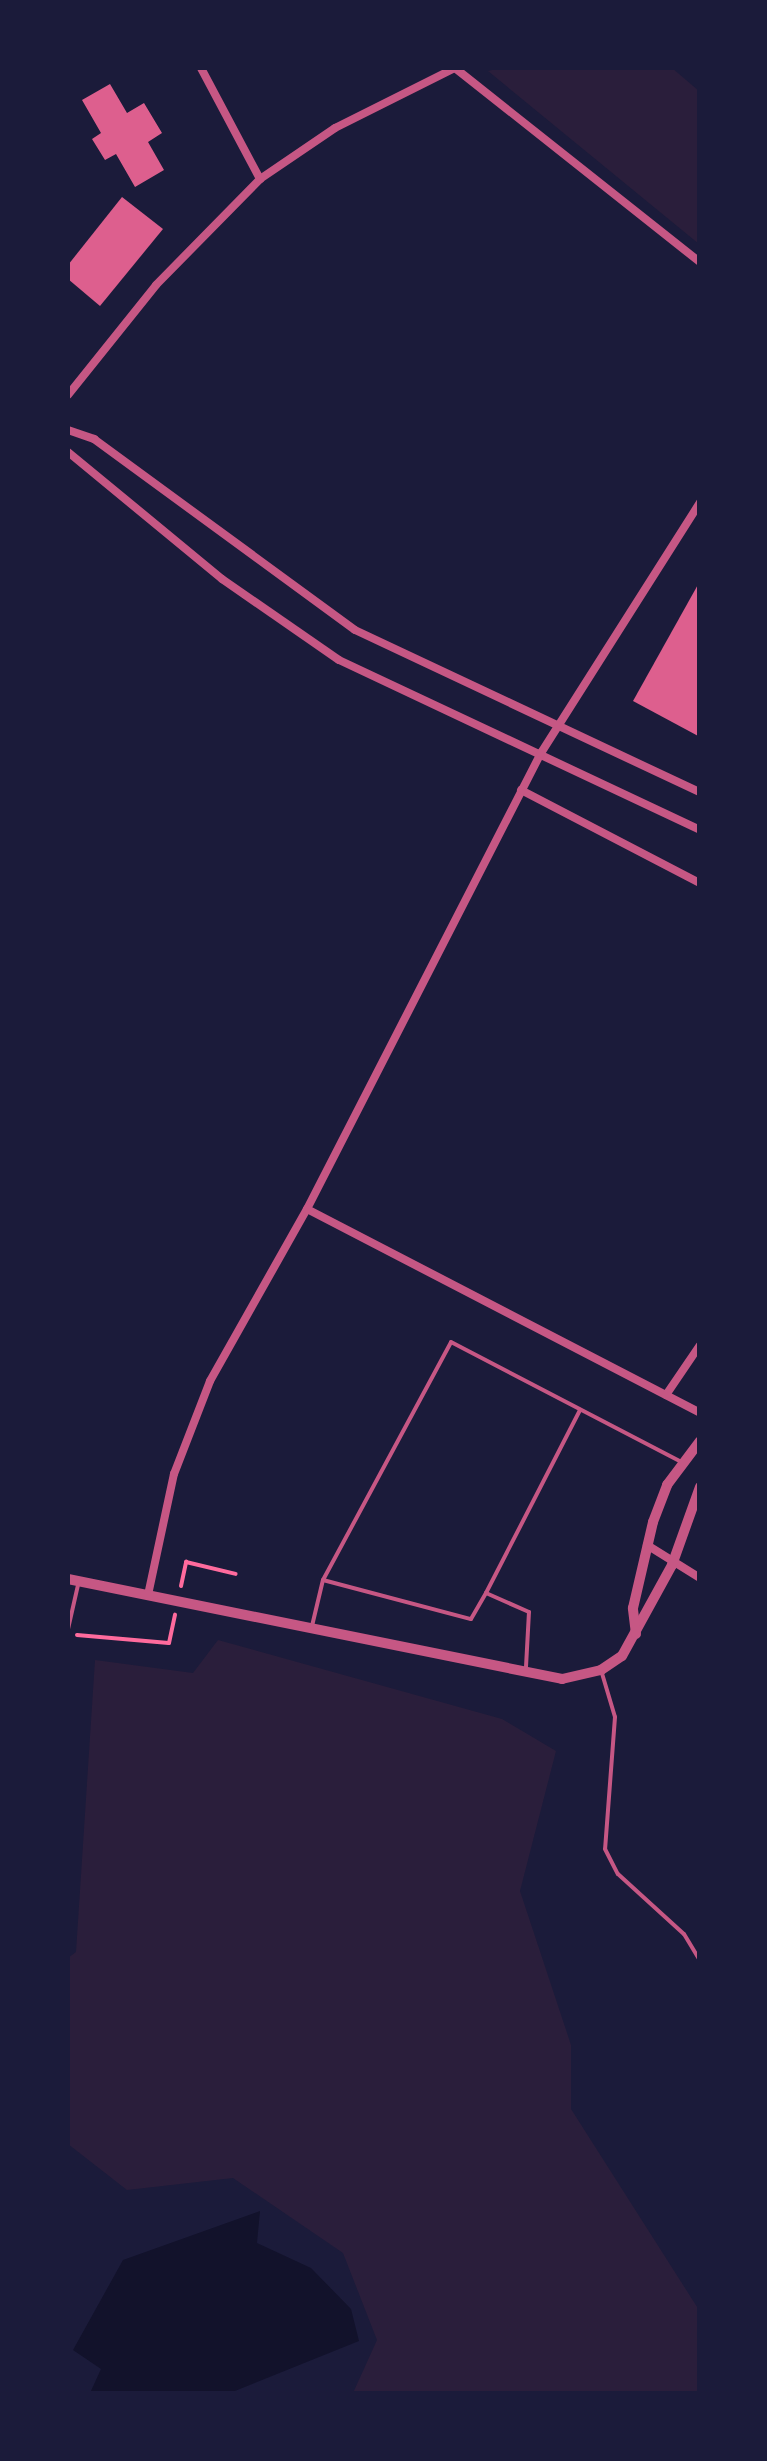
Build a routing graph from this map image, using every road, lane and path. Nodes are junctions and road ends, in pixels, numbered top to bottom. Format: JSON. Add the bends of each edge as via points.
{"nodes":[{"id":1,"x":200,"y":68,"type":"edge"},
{"id":2,"x":455,"y":68,"type":"edge"},
{"id":3,"x":260,"y":178,"type":"junction"},
{"id":4,"x":700,"y":262,"type":"edge"},
{"id":5,"x":68,"y":395,"type":"edge"},
{"id":6,"x":68,"y":430,"type":"edge"},
{"id":7,"x":68,"y":452,"type":"edge"},
{"id":8,"x":700,"y":502,"type":"edge"},
{"id":9,"x":559,"y":721,"type":"junction"},
{"id":10,"x":541,"y":753,"type":"junction"},
{"id":11,"x":521,"y":790,"type":"junction"},
{"id":12,"x":700,"y":792,"type":"edge"},
{"id":13,"x":700,"y":830,"type":"edge"},
{"id":14,"x":700,"y":882,"type":"edge"},
{"id":15,"x":306,"y":1209,"type":"junction"},
{"id":16,"x":700,"y":1345,"type":"edge"},
{"id":17,"x":666,"y":1396,"type":"junction"},
{"id":18,"x":580,"y":1410,"type":"junction"},
{"id":19,"x":700,"y":1413,"type":"edge"},
{"id":20,"x":700,"y":1441,"type":"edge"},
{"id":21,"x":686,"y":1464,"type":"junction"},
{"id":22,"x":700,"y":1486,"type":"edge"},
{"id":23,"x":647,"y":1545,"type":"junction"},
{"id":24,"x":186,"y":1562,"type":"dead end"},
{"id":25,"x":672,"y":1565,"type":"junction"},
{"id":26,"x":236,"y":1574,"type":"dead end"},
{"id":27,"x":700,"y":1578,"type":"edge"},
{"id":28,"x":73,"y":1580,"type":"edge"},
{"id":29,"x":324,"y":1580,"type":"junction"},
{"id":30,"x":486,"y":1593,"type":"junction"},
{"id":31,"x":148,"y":1595,"type":"junction"},
{"id":32,"x":312,"y":1626,"type":"junction"},
{"id":33,"x":68,"y":1632,"type":"edge"},
{"id":34,"x":636,"y":1634,"type":"junction"},
{"id":35,"x":169,"y":1643,"type":"dead end"},
{"id":36,"x":601,"y":1670,"type":"junction"},
{"id":37,"x":525,"y":1672,"type":"junction"},
{"id":38,"x":700,"y":1961,"type":"edge"}],
"edges":[{"from":1,"to":3,"type":"street"},
{"from":2,"to":3,"type":"street","via":[[335,128]]},
{"from":2,"to":4,"type":"street"},
{"from":3,"to":5,"type":"street","via":[[156,285]]},
{"from":6,"to":9,"type":"street","via":[[94,439],[354,630],[488,697]]},
{"from":7,"to":10,"type":"street","via":[[222,579],[339,660]]},
{"from":8,"to":9,"type":"street"},
{"from":9,"to":10,"type":"street"},
{"from":9,"to":12,"type":"street"},
{"from":10,"to":11,"type":"street"},
{"from":10,"to":13,"type":"street"},
{"from":11,"to":14,"type":"street"},
{"from":11,"to":15,"type":"street"},
{"from":15,"to":17,"type":"street"},
{"from":15,"to":31,"type":"street","via":[[186,1433]]},
{"from":16,"to":17,"type":"street"},
{"from":17,"to":19,"type":"street"},
{"from":18,"to":21,"type":"lane"},
{"from":18,"to":29,"type":"lane","via":[[451,1342]]},
{"from":18,"to":30,"type":"lane"},
{"from":20,"to":21,"type":"street"},
{"from":21,"to":23,"type":"street","via":[[667,1485]]},
{"from":22,"to":25,"type":"street"},
{"from":23,"to":25,"type":"street"},
{"from":23,"to":34,"type":"street","via":[[633,1608]]},
{"from":24,"to":26,"type":"path"},
{"from":25,"to":27,"type":"street"},
{"from":25,"to":34,"type":"street"},
{"from":28,"to":31,"type":"street"},
{"from":28,"to":33,"type":"lane"},
{"from":29,"to":30,"type":"lane","via":[[472,1619]]},
{"from":29,"to":32,"type":"lane"},
{"from":30,"to":37,"type":"lane","via":[[534,1620]]},
{"from":31,"to":32,"type":"street"},
{"from":32,"to":37,"type":"street"},
{"from":33,"to":35,"type":"path"},
{"from":34,"to":36,"type":"street"},
{"from":36,"to":37,"type":"street","via":[[562,1679]]},
{"from":36,"to":38,"type":"lane","via":[[615,1717],[606,1848],[618,1874],[684,1934]]}]}
